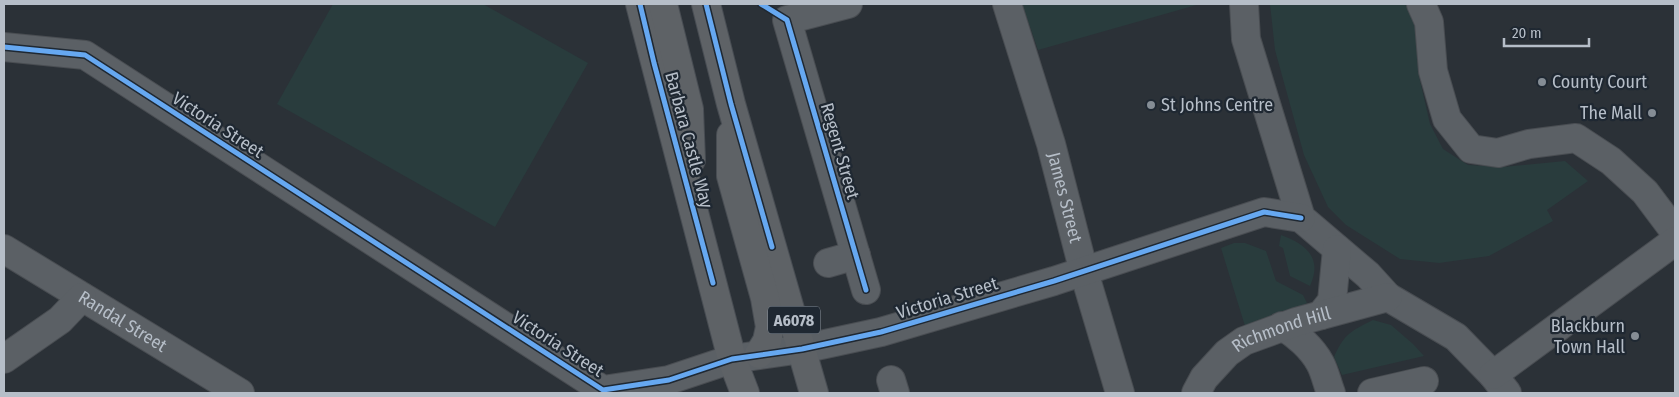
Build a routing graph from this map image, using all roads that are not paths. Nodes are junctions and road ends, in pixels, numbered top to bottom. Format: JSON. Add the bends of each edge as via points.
{"nodes":[{"id":1,"x":640,"y":4,"type":"edge"},
{"id":2,"x":663,"y":4,"type":"edge"},
{"id":3,"x":706,"y":4,"type":"edge"},
{"id":4,"x":848,"y":4,"type":"edge"},
{"id":5,"x":1007,"y":4,"type":"edge"},
{"id":6,"x":1244,"y":4,"type":"edge"},
{"id":7,"x":1421,"y":4,"type":"edge"},
{"id":8,"x":4,"y":47,"type":"edge"},
{"id":9,"x":731,"y":104,"type":"junction"},
{"id":10,"x":693,"y":209,"type":"junction"},
{"id":11,"x":1302,"y":218,"type":"junction"},
{"id":12,"x":1675,"y":232,"type":"edge"},
{"id":13,"x":1675,"y":241,"type":"edge"},
{"id":14,"x":1337,"y":248,"type":"junction"},
{"id":15,"x":4,"y":249,"type":"edge"},
{"id":16,"x":856,"y":256,"type":"junction"},
{"id":17,"x":828,"y":264,"type":"dead end"},
{"id":18,"x":1084,"y":272,"type":"junction"},
{"id":19,"x":866,"y":290,"type":"dead end"},
{"id":20,"x":82,"y":297,"type":"junction"},
{"id":21,"x":1388,"y":297,"type":"junction"},
{"id":22,"x":1321,"y":315,"type":"junction"},
{"id":23,"x":1282,"y":326,"type":"junction"},
{"id":24,"x":802,"y":349,"type":"junction"},
{"id":25,"x":759,"y":354,"type":"junction"},
{"id":26,"x":732,"y":358,"type":"junction"},
{"id":27,"x":4,"y":359,"type":"edge"},
{"id":28,"x":1424,"y":381,"type":"dead end"},
{"id":29,"x":1500,"y":384,"type":"edge"},
{"id":30,"x":602,"y":392,"type":"edge"},
{"id":31,"x":240,"y":393,"type":"edge"},
{"id":32,"x":745,"y":393,"type":"edge"},
{"id":33,"x":814,"y":393,"type":"edge"},
{"id":34,"x":1120,"y":393,"type":"edge"},
{"id":35,"x":1196,"y":393,"type":"edge"},
{"id":36,"x":1331,"y":393,"type":"edge"},
{"id":37,"x":1372,"y":393,"type":"edge"}],
"edges":[{"from":1,"to":10,"type":"highway","name":"Barbara Castle Way"},
{"from":2,"to":10,"type":"highway","via":[[689,110]]},
{"from":3,"to":9,"type":"highway","number":"A6078"},
{"from":4,"to":16,"type":"street","name":"Regent Street","via":[[787,20]]},
{"from":5,"to":18,"type":"street","name":"James Street","via":[[1051,144]]},
{"from":6,"to":11,"type":"street","via":[[1246,39]]},
{"from":7,"to":12,"type":"street","via":[[1429,22],[1433,71],[1447,119],[1471,149],[1498,153],[1529,144],[1576,138],[1611,161],[1645,192]]},
{"from":8,"to":30,"type":"street","name":"Victoria Street","via":[[85,55]]},
{"from":9,"to":24,"type":"highway","number":"A6078"},
{"from":9,"to":25,"type":"highway","number":"A6078","via":[[731,176],[765,298],[770,328]]},
{"from":10,"to":26,"type":"highway","name":"Barbara Castle Way"},
{"from":11,"to":14,"type":"street"},
{"from":11,"to":18,"type":"street","name":"Victoria Street","via":[[1264,212]]},
{"from":13,"to":29,"type":"street"},
{"from":14,"to":21,"type":"street"},
{"from":14,"to":22,"type":"street","via":[[1332,301]]},
{"from":15,"to":20,"type":"street","name":"Randal Street"},
{"from":16,"to":17,"type":"street"},
{"from":16,"to":19,"type":"street","name":"Regent Street"},
{"from":18,"to":24,"type":"street","name":"Victoria Street","via":[[881,332]]},
{"from":18,"to":34,"type":"street","name":"James Street"},
{"from":20,"to":27,"type":"street","via":[[60,320]]},
{"from":20,"to":31,"type":"street","name":"Randal Street"},
{"from":21,"to":22,"type":"street","name":"Richmond Hill"},
{"from":21,"to":29,"type":"street","via":[[1456,337]]},
{"from":22,"to":23,"type":"street","name":"Richmond Hill"},
{"from":23,"to":35,"type":"street","name":"Richmond Hill","via":[[1244,341],[1227,353],[1204,378]]},
{"from":23,"to":36,"type":"street","via":[[1307,346],[1320,362]]},
{"from":24,"to":25,"type":"street","name":"Victoria Street"},
{"from":24,"to":33,"type":"highway","number":"A6078"},
{"from":25,"to":26,"type":"street","name":"Victoria Street"},
{"from":26,"to":30,"type":"street","name":"Victoria Street","via":[[669,380]]},
{"from":26,"to":32,"type":"highway","name":"Barbara Castle Way"},
{"from":28,"to":37,"type":"street"}]}
